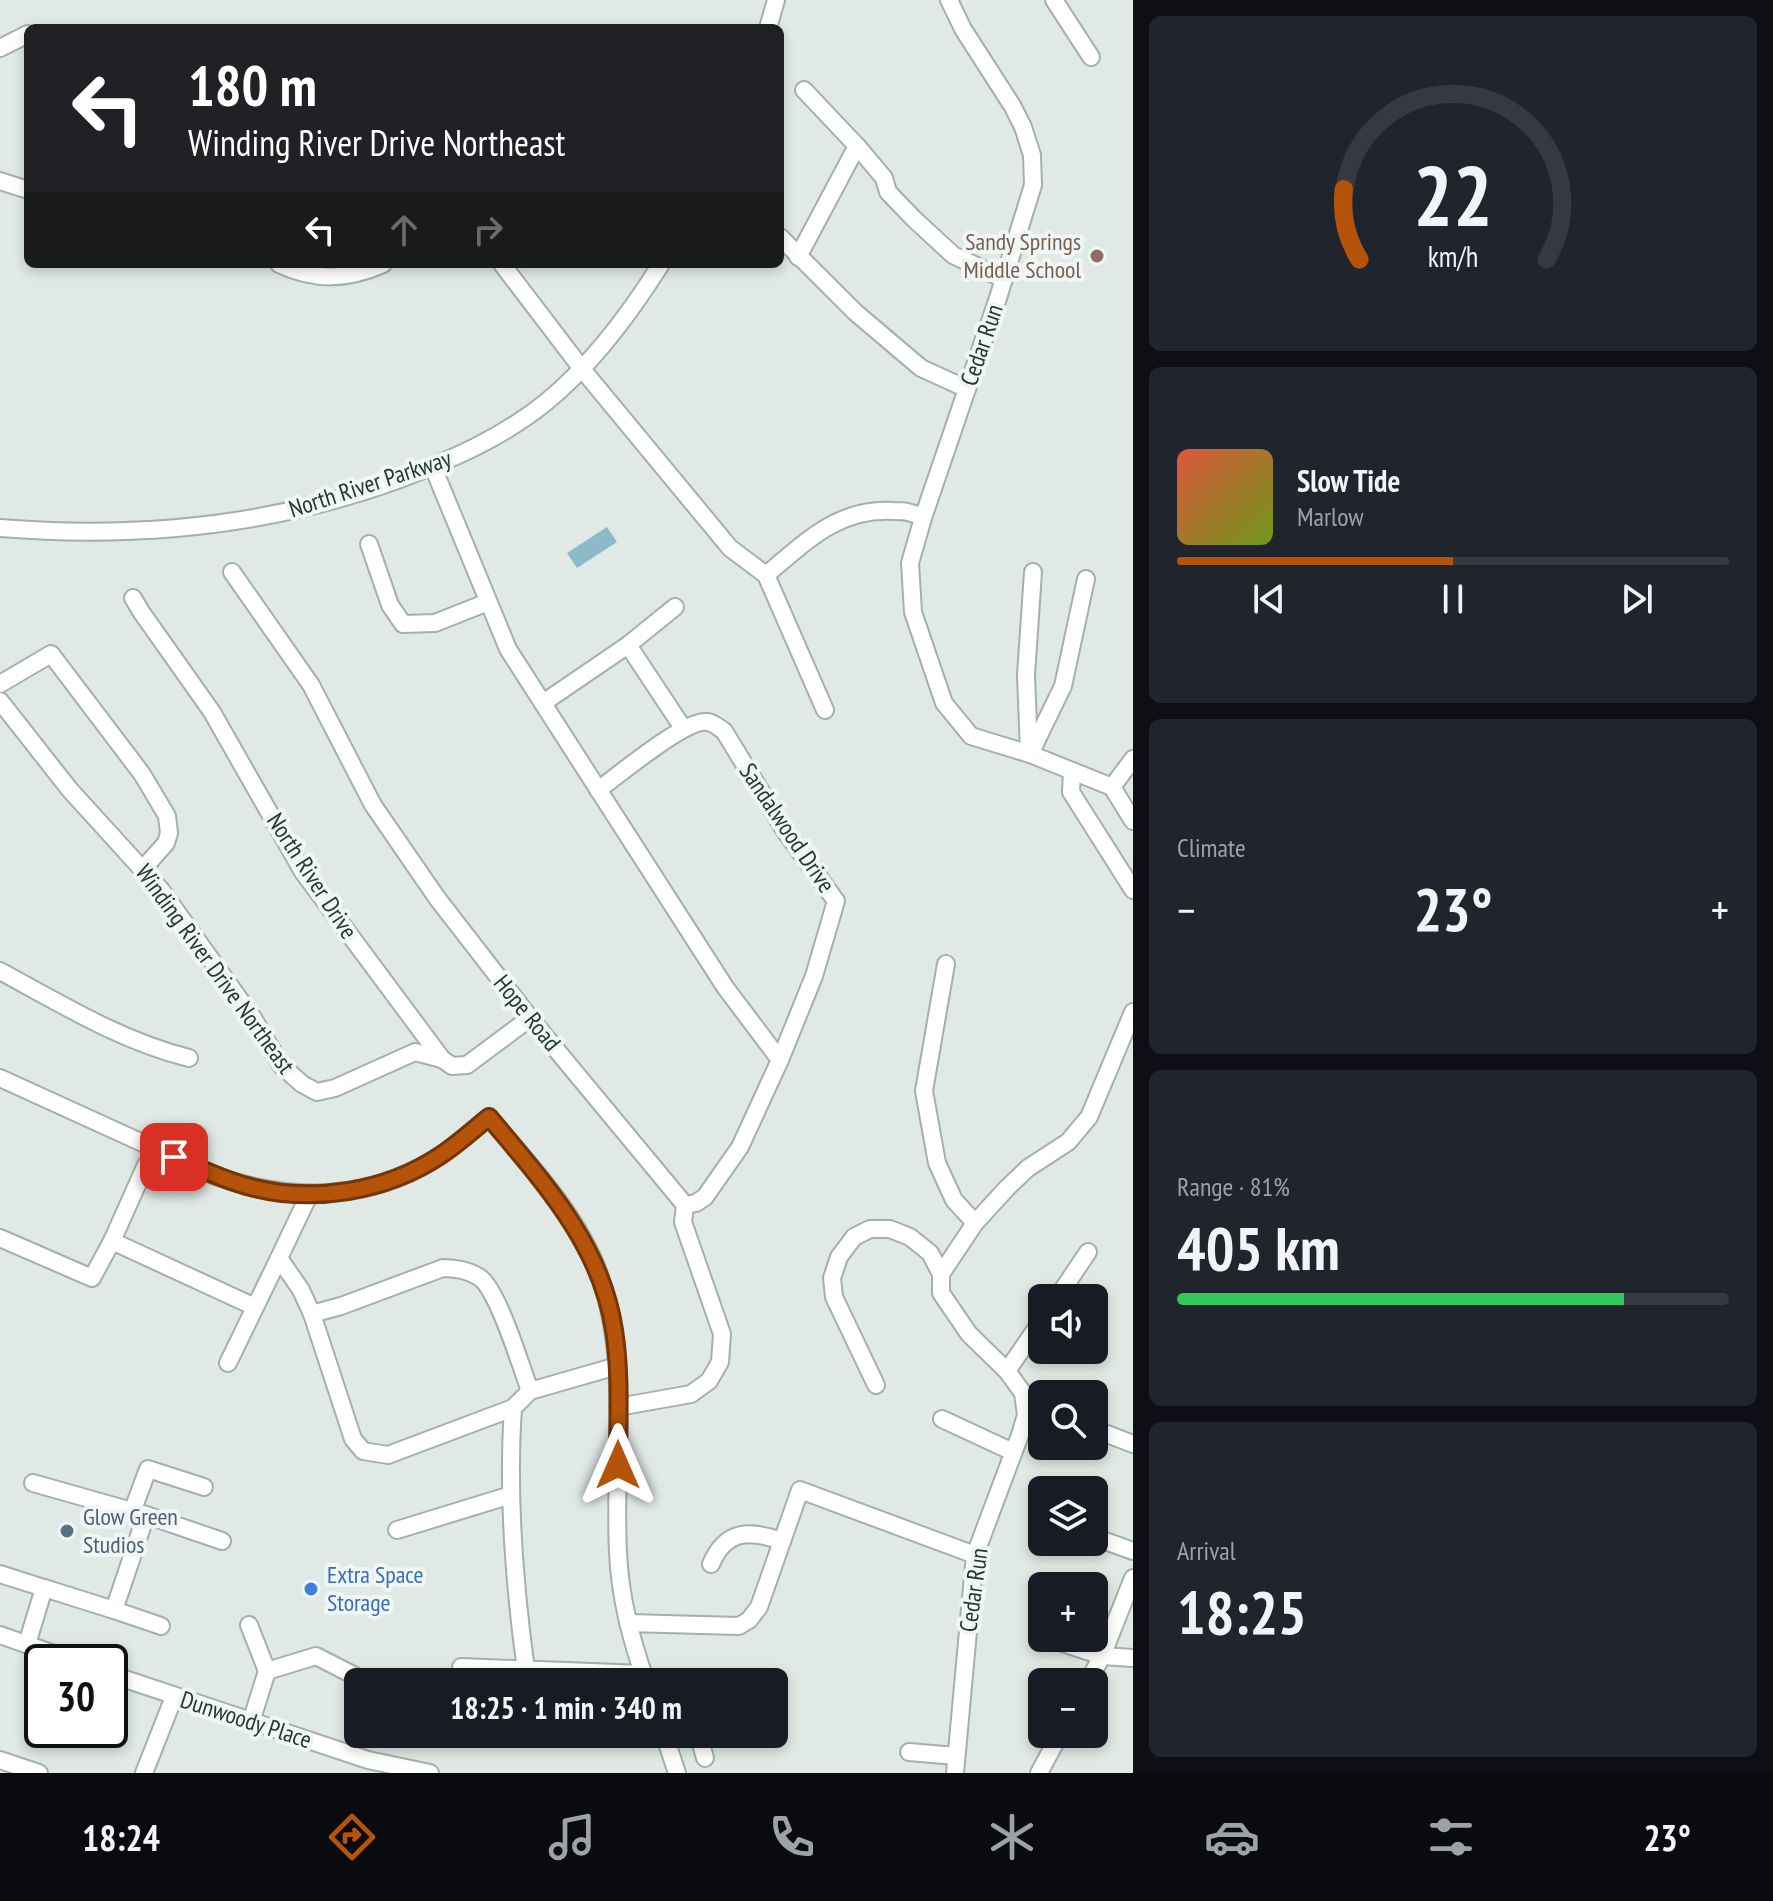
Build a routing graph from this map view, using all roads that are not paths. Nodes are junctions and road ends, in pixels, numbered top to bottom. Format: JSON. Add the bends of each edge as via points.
{"nodes":[{"id":1,"x":776,"y":0,"type":"edge"},
{"id":2,"x":949,"y":0,"type":"edge"},
{"id":3,"x":1054,"y":0,"type":"edge"},
{"id":4,"x":769,"y":24,"type":"edge"},
{"id":5,"x":24,"y":36,"type":"edge"},
{"id":6,"x":0,"y":48,"type":"edge"},
{"id":7,"x":1091,"y":57,"type":"dead end"},
{"id":8,"x":804,"y":90,"type":"dead end"},
{"id":9,"x":857,"y":146,"type":"junction"},
{"id":10,"x":0,"y":181,"type":"edge"},
{"id":11,"x":24,"y":189,"type":"edge"},
{"id":12,"x":784,"y":241,"type":"edge"},
{"id":13,"x":798,"y":257,"type":"junction"},
{"id":14,"x":287,"y":268,"type":"edge"},
{"id":15,"x":371,"y":268,"type":"edge"},
{"id":16,"x":505,"y":268,"type":"edge"},
{"id":17,"x":658,"y":268,"type":"edge"},
{"id":18,"x":1004,"y":279,"type":"junction"},
{"id":19,"x":582,"y":369,"type":"junction"},
{"id":20,"x":967,"y":389,"type":"junction"},
{"id":21,"x":433,"y":467,"type":"junction"},
{"id":22,"x":923,"y":518,"type":"junction"},
{"id":23,"x":0,"y":528,"type":"edge"},
{"id":24,"x":369,"y":544,"type":"dead end"},
{"id":25,"x":232,"y":572,"type":"dead end"},
{"id":26,"x":1033,"y":572,"type":"dead end"},
{"id":27,"x":766,"y":575,"type":"junction"},
{"id":28,"x":1086,"y":579,"type":"dead end"},
{"id":29,"x":133,"y":598,"type":"dead end"},
{"id":30,"x":488,"y":602,"type":"junction"},
{"id":31,"x":675,"y":607,"type":"dead end"},
{"id":32,"x":628,"y":645,"type":"junction"},
{"id":33,"x":0,"y":684,"type":"edge"},
{"id":34,"x":0,"y":701,"type":"edge"},
{"id":35,"x":543,"y":703,"type":"junction"},
{"id":36,"x":825,"y":710,"type":"dead end"},
{"id":37,"x":683,"y":728,"type":"junction"},
{"id":38,"x":1030,"y":754,"type":"junction"},
{"id":39,"x":1133,"y":759,"type":"edge"},
{"id":40,"x":1072,"y":771,"type":"junction"},
{"id":41,"x":1112,"y":787,"type":"junction"},
{"id":42,"x":598,"y":790,"type":"junction"},
{"id":43,"x":1133,"y":821,"type":"edge"},
{"id":44,"x":143,"y":869,"type":"junction"},
{"id":45,"x":1133,"y":890,"type":"edge"},
{"id":46,"x":946,"y":964,"type":"dead end"},
{"id":47,"x":0,"y":971,"type":"edge"},
{"id":48,"x":1133,"y":1012,"type":"edge"},
{"id":49,"x":530,"y":1018,"type":"junction"},
{"id":50,"x":189,"y":1058,"type":"dead end"},
{"id":51,"x":442,"y":1059,"type":"junction"},
{"id":52,"x":780,"y":1060,"type":"junction"},
{"id":53,"x":0,"y":1078,"type":"edge"},
{"id":54,"x":146,"y":1165,"type":"dead end"},
{"id":55,"x":309,"y":1195,"type":"junction"},
{"id":56,"x":685,"y":1205,"type":"junction"},
{"id":57,"x":975,"y":1223,"type":"junction"},
{"id":58,"x":0,"y":1238,"type":"edge"},
{"id":59,"x":112,"y":1241,"type":"junction"},
{"id":60,"x":1088,"y":1252,"type":"dead end"},
{"id":61,"x":279,"y":1258,"type":"junction"},
{"id":62,"x":941,"y":1274,"type":"junction"},
{"id":63,"x":1066,"y":1284,"type":"edge"},
{"id":64,"x":255,"y":1307,"type":"junction"},
{"id":65,"x":312,"y":1314,"type":"junction"},
{"id":66,"x":1028,"y":1340,"type":"edge"},
{"id":67,"x":228,"y":1363,"type":"dead end"},
{"id":68,"x":617,"y":1366,"type":"junction"},
{"id":69,"x":1007,"y":1371,"type":"junction"},
{"id":70,"x":876,"y":1385,"type":"dead end"},
{"id":71,"x":530,"y":1391,"type":"junction"},
{"id":72,"x":618,"y":1407,"type":"junction"},
{"id":73,"x":513,"y":1408,"type":"junction"},
{"id":74,"x":942,"y":1419,"type":"dead end"},
{"id":75,"x":1108,"y":1434,"type":"edge"},
{"id":76,"x":1133,"y":1444,"type":"edge"},
{"id":77,"x":1013,"y":1452,"type":"junction"},
{"id":78,"x":33,"y":1483,"type":"dead end"},
{"id":79,"x":204,"y":1487,"type":"dead end"},
{"id":80,"x":511,"y":1495,"type":"junction"},
{"id":81,"x":139,"y":1514,"type":"junction"},
{"id":82,"x":397,"y":1530,"type":"dead end"},
{"id":83,"x":222,"y":1541,"type":"dead end"},
{"id":84,"x":782,"y":1541,"type":"junction"},
{"id":85,"x":1108,"y":1542,"type":"edge"},
{"id":86,"x":1133,"y":1551,"type":"edge"},
{"id":87,"x":975,"y":1555,"type":"junction"},
{"id":88,"x":711,"y":1564,"type":"dead end"},
{"id":89,"x":0,"y":1574,"type":"edge"},
{"id":90,"x":1133,"y":1578,"type":"edge"},
{"id":91,"x":44,"y":1588,"type":"junction"},
{"id":92,"x":114,"y":1610,"type":"junction"},
{"id":93,"x":628,"y":1623,"type":"junction"},
{"id":94,"x":249,"y":1625,"type":"dead end"},
{"id":95,"x":161,"y":1626,"type":"dead end"},
{"id":96,"x":0,"y":1635,"type":"edge"},
{"id":97,"x":27,"y":1644,"type":"joint"},
{"id":98,"x":1090,"y":1652,"type":"edge"},
{"id":99,"x":1102,"y":1656,"type":"junction"},
{"id":100,"x":1133,"y":1658,"type":"edge"},
{"id":101,"x":461,"y":1667,"type":"dead end"},
{"id":102,"x":483,"y":1668,"type":"edge"},
{"id":103,"x":526,"y":1668,"type":"edge"},
{"id":104,"x":642,"y":1668,"type":"edge"},
{"id":105,"x":1096,"y":1668,"type":"edge"},
{"id":106,"x":344,"y":1670,"type":"edge"},
{"id":107,"x":267,"y":1671,"type":"junction"},
{"id":108,"x":128,"y":1680,"type":"edge"},
{"id":109,"x":174,"y":1697,"type":"junction"},
{"id":110,"x":251,"y":1722,"type":"junction"},
{"id":111,"x":669,"y":1748,"type":"edge"},
{"id":112,"x":702,"y":1748,"type":"edge"},
{"id":113,"x":1052,"y":1748,"type":"edge"},
{"id":114,"x":909,"y":1752,"type":"dead end"},
{"id":115,"x":705,"y":1758,"type":"dead end"},
{"id":116,"x":0,"y":1760,"type":"edge"},
{"id":117,"x":956,"y":1764,"type":"edge"},
{"id":118,"x":39,"y":1773,"type":"edge"},
{"id":119,"x":144,"y":1773,"type":"edge"},
{"id":120,"x":430,"y":1773,"type":"edge"},
{"id":121,"x":677,"y":1773,"type":"edge"},
{"id":122,"x":1039,"y":1773,"type":"edge"}],
"edges":[{"from":1,"to":4,"type":"street"},
{"from":2,"to":18,"type":"street","name":"Cedar Run","via":[[1013,107],[1032,155],[1033,185]]},
{"from":3,"to":7,"type":"street"},
{"from":5,"to":6,"type":"street"},
{"from":8,"to":9,"type":"street"},
{"from":9,"to":13,"type":"street"},
{"from":9,"to":18,"type":"street","via":[[884,178],[888,192],[923,228],[953,255]]},
{"from":10,"to":11,"type":"street"},
{"from":12,"to":13,"type":"street"},
{"from":13,"to":20,"type":"street","via":[[921,368]]},
{"from":14,"to":15,"type":"street","via":[[330,278]]},
{"from":16,"to":19,"type":"street"},
{"from":17,"to":19,"type":"street","name":"North River Parkway"},
{"from":18,"to":20,"type":"street","name":"Cedar Run"},
{"from":19,"to":21,"type":"street","name":"North River Parkway","via":[[505,431]]},
{"from":19,"to":27,"type":"street","via":[[730,548]]},
{"from":20,"to":22,"type":"street","name":"Cedar Run"},
{"from":21,"to":23,"type":"street","name":"North River Parkway","via":[[326,502],[213,525],[122,533]]},
{"from":21,"to":30,"type":"street"},
{"from":22,"to":27,"type":"street","via":[[912,512],[874,510],[845,516]]},
{"from":22,"to":38,"type":"street","name":"Cedar Run","via":[[910,563],[913,612],[944,703],[971,736]]},
{"from":24,"to":30,"type":"street","via":[[390,605],[403,624],[435,623]]},
{"from":25,"to":49,"type":"street","name":"Hope Road","via":[[311,685],[373,805]]},
{"from":26,"to":38,"type":"street","via":[[1026,675]]},
{"from":27,"to":36,"type":"street"},
{"from":28,"to":38,"type":"street","via":[[1063,686]]},
{"from":29,"to":51,"type":"street","name":"North River Drive","via":[[212,712],[303,872]]},
{"from":30,"to":35,"type":"street","via":[[508,649]]},
{"from":31,"to":32,"type":"street"},
{"from":32,"to":35,"type":"street"},
{"from":32,"to":37,"type":"street"},
{"from":33,"to":44,"type":"street","via":[[51,654],[142,774],[167,816],[166,843]]},
{"from":34,"to":44,"type":"street","name":"Winding River Drive Northeast","via":[[70,790]]},
{"from":35,"to":42,"type":"street"},
{"from":37,"to":42,"type":"street"},
{"from":37,"to":52,"type":"street","name":"Sandalwood Drive","via":[[705,721],[724,731],[785,831],[836,901],[814,976]]},
{"from":38,"to":40,"type":"street","name":"Cedar Run"},
{"from":39,"to":41,"type":"street"},
{"from":40,"to":41,"type":"street","name":"Cedar Run"},
{"from":40,"to":45,"type":"street","via":[[1071,792]]},
{"from":41,"to":43,"type":"street"},
{"from":42,"to":52,"type":"street","via":[[725,987]]},
{"from":44,"to":51,"type":"street","name":"Winding River Drive Northeast","via":[[253,1018],[281,1065],[302,1084],[317,1092],[335,1088],[415,1052]]},
{"from":46,"to":57,"type":"street","via":[[924,1091],[937,1163],[954,1200]]},
{"from":47,"to":50,"type":"street","via":[[150,1049]]},
{"from":48,"to":57,"type":"street","via":[[1089,1117],[1068,1142],[1028,1168]]},
{"from":49,"to":51,"type":"street","via":[[467,1065],[452,1066]]},
{"from":49,"to":56,"type":"street","name":"Hope Road"},
{"from":52,"to":56,"type":"street","name":"Sandalwood Drive","via":[[740,1147],[705,1197]]},
{"from":53,"to":55,"type":"street","via":[[215,1176],[249,1187]]},
{"from":54,"to":59,"type":"street"},
{"from":55,"to":61,"type":"street"},
{"from":55,"to":68,"type":"street","via":[[366,1188],[416,1169],[489,1117],[578,1231],[606,1293]]},
{"from":56,"to":72,"type":"street","via":[[683,1222],[722,1334],[720,1362],[709,1381],[691,1394]]},
{"from":57,"to":62,"type":"street"},
{"from":58,"to":59,"type":"street","via":[[92,1278]]},
{"from":59,"to":64,"type":"street"},
{"from":60,"to":63,"type":"street"},
{"from":61,"to":64,"type":"street"},
{"from":61,"to":65,"type":"street"},
{"from":62,"to":69,"type":"street","name":"Cedar Run","via":[[941,1293],[969,1334]]},
{"from":62,"to":70,"type":"street","name":"Cedar Run","via":[[930,1253],[890,1229],[870,1229],[854,1237],[839,1257],[832,1278],[834,1297]]},
{"from":64,"to":67,"type":"street"},
{"from":65,"to":71,"type":"street","via":[[443,1268],[458,1268],[481,1278],[494,1295]]},
{"from":65,"to":73,"type":"street","via":[[353,1439],[363,1451],[388,1455]]},
{"from":66,"to":69,"type":"street"},
{"from":68,"to":71,"type":"street"},
{"from":68,"to":72,"type":"street"},
{"from":69,"to":77,"type":"street","name":"Cedar Run","via":[[1023,1393],[1026,1415]]},
{"from":71,"to":73,"type":"street"},
{"from":72,"to":93,"type":"street","via":[[618,1552]]},
{"from":73,"to":80,"type":"street"},
{"from":74,"to":77,"type":"street"},
{"from":75,"to":76,"type":"street"},
{"from":77,"to":87,"type":"street","name":"Cedar Run"},
{"from":78,"to":81,"type":"street"},
{"from":79,"to":81,"type":"street","via":[[148,1469]]},
{"from":80,"to":82,"type":"street"},
{"from":80,"to":103,"type":"street","via":[[514,1583]]},
{"from":81,"to":83,"type":"street"},
{"from":81,"to":92,"type":"street"},
{"from":84,"to":87,"type":"street","via":[[800,1490]]},
{"from":84,"to":88,"type":"street","via":[[739,1535],[726,1540]]},
{"from":84,"to":93,"type":"street","via":[[759,1607],[739,1626]]},
{"from":85,"to":86,"type":"street"},
{"from":87,"to":117,"type":"street","name":"Cedar Run"},
{"from":89,"to":91,"type":"street"},
{"from":90,"to":99,"type":"street"},
{"from":91,"to":92,"type":"street"},
{"from":91,"to":97,"type":"street"},
{"from":92,"to":95,"type":"street"},
{"from":93,"to":104,"type":"street"},
{"from":94,"to":107,"type":"street"},
{"from":96,"to":97,"type":"street"},
{"from":98,"to":99,"type":"street"},
{"from":99,"to":100,"type":"street"},
{"from":99,"to":105,"type":"street"},
{"from":101,"to":102,"type":"street"},
{"from":106,"to":107,"type":"street","via":[[316,1656]]},
{"from":107,"to":110,"type":"street"},
{"from":108,"to":109,"type":"street","name":"Dunwoody Place"},
{"from":109,"to":110,"type":"street","name":"Dunwoody Place"},
{"from":109,"to":119,"type":"street"},
{"from":110,"to":120,"type":"street","name":"Dunwoody Place","via":[[368,1760]]},
{"from":111,"to":121,"type":"street"},
{"from":112,"to":115,"type":"street"},
{"from":113,"to":122,"type":"street"},
{"from":114,"to":117,"type":"street"},
{"from":116,"to":118,"type":"street"}]}
